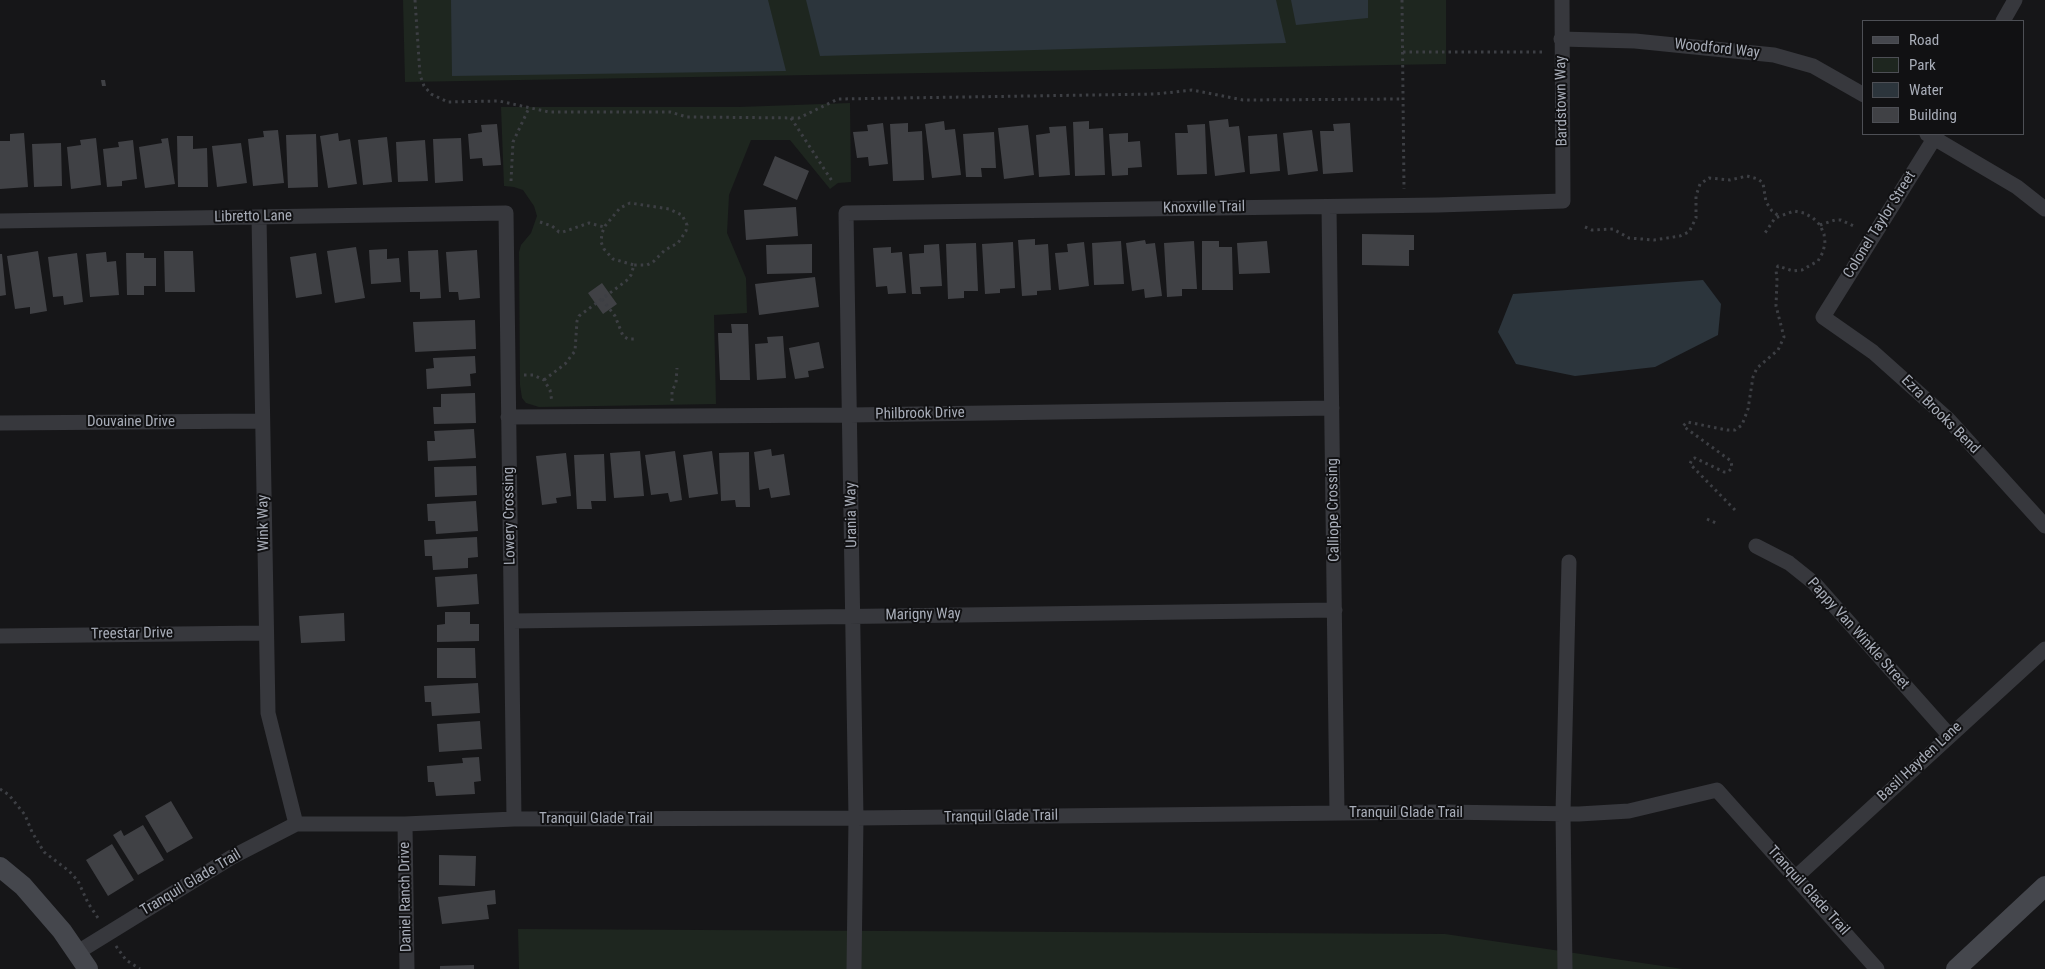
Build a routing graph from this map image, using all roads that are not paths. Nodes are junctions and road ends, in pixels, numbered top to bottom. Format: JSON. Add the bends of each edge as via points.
{"nodes":[{"id":1,"x":1562,"y":0,"type":"edge"},
{"id":2,"x":2016,"y":0,"type":"edge"},
{"id":3,"x":2004,"y":20,"type":"edge"},
{"id":4,"x":1562,"y":39,"type":"junction"},
{"id":5,"x":1862,"y":94,"type":"edge"},
{"id":6,"x":1933,"y":135,"type":"edge"},
{"id":7,"x":1563,"y":201,"type":"joint"},
{"id":8,"x":1329,"y":207,"type":"junction"},
{"id":9,"x":2045,"y":209,"type":"edge"},
{"id":10,"x":506,"y":212,"type":"joint"},
{"id":11,"x":846,"y":212,"type":"joint"},
{"id":12,"x":259,"y":217,"type":"junction"},
{"id":13,"x":0,"y":221,"type":"edge"},
{"id":14,"x":1823,"y":317,"type":"joint"},
{"id":15,"x":1332,"y":408,"type":"junction"},
{"id":16,"x":850,"y":415,"type":"junction"},
{"id":17,"x":508,"y":417,"type":"junction"},
{"id":18,"x":262,"y":421,"type":"junction"},
{"id":19,"x":0,"y":423,"type":"edge"},
{"id":20,"x":2045,"y":526,"type":"edge"},
{"id":21,"x":1756,"y":546,"type":"dead end"},
{"id":22,"x":1569,"y":562,"type":"dead end"},
{"id":23,"x":1335,"y":610,"type":"junction"},
{"id":24,"x":853,"y":616,"type":"junction"},
{"id":25,"x":512,"y":621,"type":"junction"},
{"id":26,"x":265,"y":633,"type":"junction"},
{"id":27,"x":0,"y":636,"type":"edge"},
{"id":28,"x":2045,"y":649,"type":"edge"},
{"id":29,"x":1949,"y":735,"type":"junction"},
{"id":30,"x":1337,"y":813,"type":"junction"},
{"id":31,"x":1563,"y":813,"type":"junction"},
{"id":32,"x":856,"y":818,"type":"junction"},
{"id":33,"x":514,"y":819,"type":"junction"},
{"id":34,"x":296,"y":824,"type":"junction"},
{"id":35,"x":405,"y":824,"type":"junction"},
{"id":36,"x":0,"y":867,"type":"edge"},
{"id":37,"x":1796,"y":876,"type":"junction"},
{"id":38,"x":2045,"y":886,"type":"edge"},
{"id":39,"x":83,"y":961,"type":"edge"},
{"id":40,"x":407,"y":969,"type":"edge"},
{"id":41,"x":854,"y":969,"type":"edge"},
{"id":42,"x":1565,"y":969,"type":"edge"},
{"id":43,"x":1877,"y":969,"type":"edge"},
{"id":44,"x":1956,"y":969,"type":"edge"}],
"edges":[{"from":1,"to":4,"type":"street","name":"Bardstown Way"},
{"from":2,"to":3,"type":"street"},
{"from":4,"to":5,"type":"street","name":"Woodford Way","via":[[1635,41],[1774,55],[1813,66]]},
{"from":4,"to":7,"type":"street","name":"Bardstown Way"},
{"from":6,"to":9,"type":"street","via":[[2017,187]]},
{"from":6,"to":14,"type":"street","name":"Colonel Taylor Street"},
{"from":7,"to":8,"type":"street","name":"Knoxville Trail"},
{"from":8,"to":11,"type":"street","name":"Knoxville Trail"},
{"from":8,"to":15,"type":"street","name":"Calliope Crossing"},
{"from":10,"to":12,"type":"street","name":"Libretto Lane"},
{"from":10,"to":17,"type":"street","name":"Lowery Crossing"},
{"from":11,"to":16,"type":"street","name":"Urania Way"},
{"from":12,"to":13,"type":"street","name":"Libretto Lane"},
{"from":12,"to":18,"type":"street","name":"Wink Way"},
{"from":14,"to":20,"type":"street","name":"Ezra Brooks Bend","via":[[1873,352],[1948,419]]},
{"from":15,"to":16,"type":"street","name":"Philbrook Drive"},
{"from":15,"to":23,"type":"street","name":"Calliope Crossing"},
{"from":16,"to":17,"type":"street","name":"Philbrook Drive"},
{"from":16,"to":24,"type":"street","name":"Urania Way"},
{"from":17,"to":25,"type":"street","name":"Lowery Crossing"},
{"from":18,"to":19,"type":"street","name":"Douvaine Drive"},
{"from":18,"to":26,"type":"street","name":"Wink Way"},
{"from":21,"to":29,"type":"street","name":"Pappy Van Winkle Street","via":[[1789,563],[1814,583]]},
{"from":22,"to":31,"type":"street"},
{"from":23,"to":24,"type":"street","name":"Marigny Way"},
{"from":23,"to":30,"type":"street","name":"Calliope Crossing"},
{"from":24,"to":25,"type":"street","name":"Marigny Way"},
{"from":24,"to":32,"type":"street","name":"Urania Way"},
{"from":25,"to":33,"type":"street","name":"Lowery Crossing"},
{"from":26,"to":27,"type":"street","name":"Treestar Drive"},
{"from":26,"to":34,"type":"street","name":"Wink Way","via":[[268,713]]},
{"from":28,"to":29,"type":"street","name":"Basil Hayden Lane"},
{"from":29,"to":37,"type":"street","name":"Basil Hayden Lane"},
{"from":30,"to":31,"type":"street","name":"Tranquil Glade Trail"},
{"from":30,"to":32,"type":"street","name":"Tranquil Glade Trail"},
{"from":31,"to":37,"type":"street","name":"Tranquil Glade Trail","via":[[1629,811],[1717,790]]},
{"from":31,"to":42,"type":"street"},
{"from":32,"to":33,"type":"street","name":"Tranquil Glade Trail"},
{"from":32,"to":41,"type":"street","name":"Urania Way"},
{"from":33,"to":35,"type":"street","name":"Tranquil Glade Trail"},
{"from":34,"to":35,"type":"street","name":"Tranquil Glade Trail"},
{"from":34,"to":39,"type":"street","name":"Tranquil Glade Trail","via":[[232,857]]},
{"from":35,"to":40,"type":"street","name":"Daniel Ranch Drive"},
{"from":36,"to":39,"type":"main road","via":[[23,886]]},
{"from":37,"to":43,"type":"street","name":"Tranquil Glade Trail"},
{"from":38,"to":44,"type":"main road"}]}
